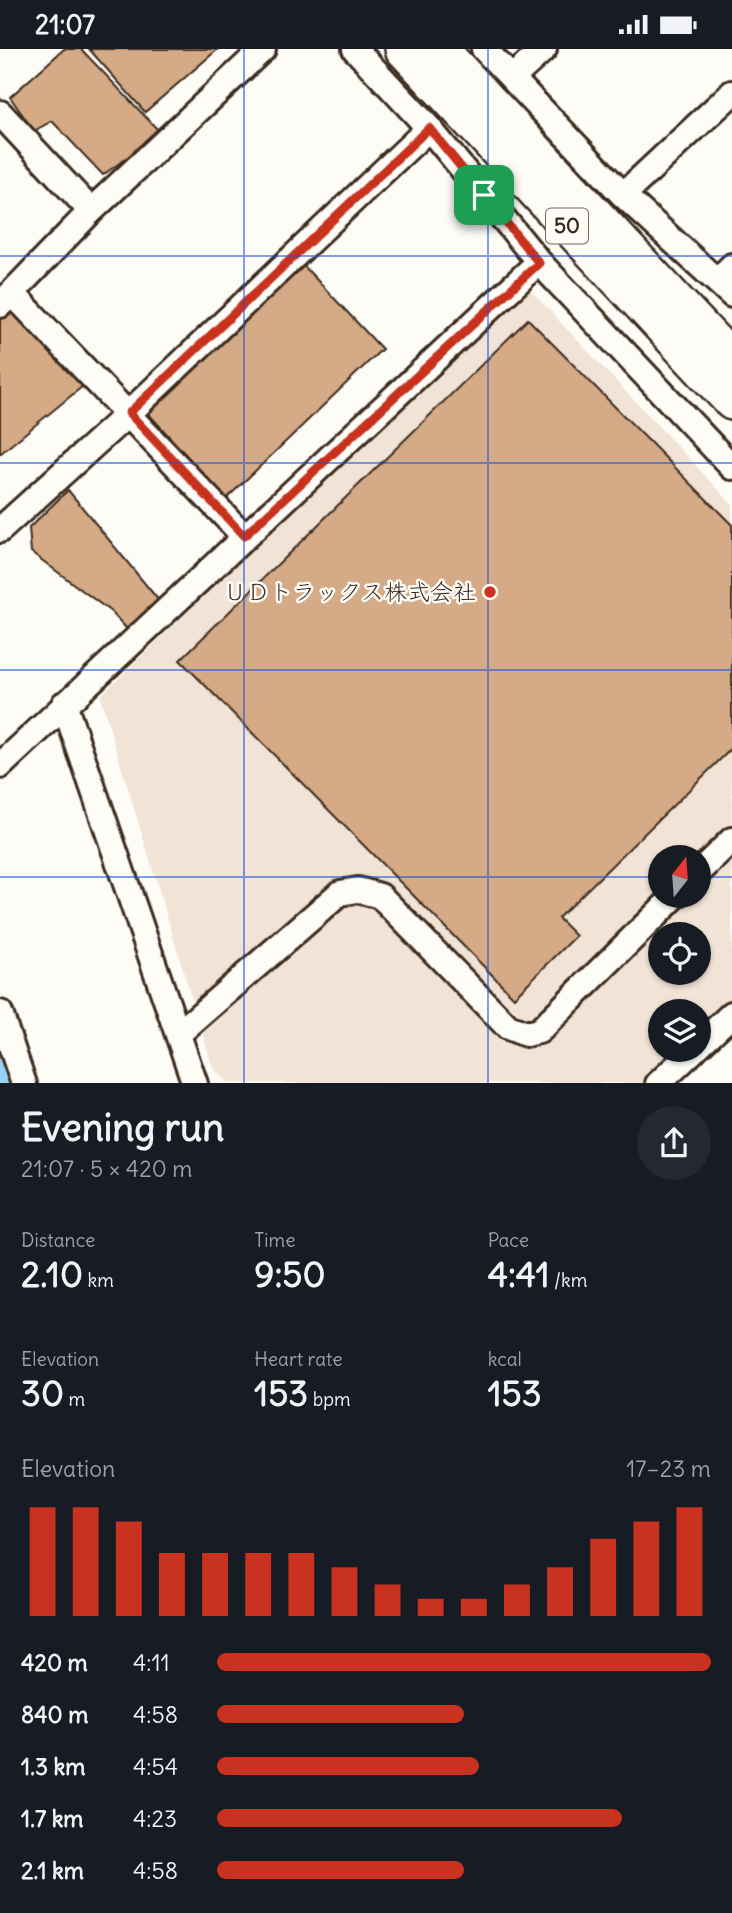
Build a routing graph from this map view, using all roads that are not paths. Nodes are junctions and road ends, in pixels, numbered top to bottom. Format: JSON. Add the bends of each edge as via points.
{"nodes":[{"id":1,"x":263,"y":49,"type":"edge"},
{"id":2,"x":355,"y":49,"type":"edge"},
{"id":3,"x":403,"y":49,"type":"edge"},
{"id":4,"x":440,"y":49,"type":"edge"},
{"id":5,"x":484,"y":49,"type":"edge"},
{"id":6,"x":544,"y":49,"type":"edge"},
{"id":7,"x":512,"y":78,"type":"junction"},
{"id":8,"x":732,"y":93,"type":"edge"},
{"id":9,"x":0,"y":113,"type":"edge"},
{"id":10,"x":429,"y":128,"type":"junction"},
{"id":11,"x":623,"y":194,"type":"junction"},
{"id":12,"x":91,"y":211,"type":"junction"},
{"id":13,"x":539,"y":263,"type":"junction"},
{"id":14,"x":727,"y":281,"type":"edge"},
{"id":15,"x":7,"y":299,"type":"edge"},
{"id":16,"x":732,"y":361,"type":"edge"},
{"id":17,"x":732,"y":402,"type":"edge"},
{"id":18,"x":129,"y":413,"type":"junction"},
{"id":19,"x":732,"y":467,"type":"edge"},
{"id":20,"x":0,"y":530,"type":"edge"},
{"id":21,"x":244,"y":536,"type":"junction"},
{"id":22,"x":64,"y":704,"type":"junction"},
{"id":23,"x":0,"y":766,"type":"edge"},
{"id":24,"x":732,"y":840,"type":"edge"},
{"id":25,"x":711,"y":860,"type":"edge"},
{"id":26,"x":663,"y":908,"type":"edge"},
{"id":27,"x":0,"y":1013,"type":"edge"},
{"id":28,"x":732,"y":1014,"type":"edge"},
{"id":29,"x":178,"y":1034,"type":"junction"},
{"id":30,"x":711,"y":1034,"type":"edge"},
{"id":31,"x":681,"y":1062,"type":"edge"},
{"id":32,"x":24,"y":1083,"type":"edge"},
{"id":33,"x":195,"y":1083,"type":"edge"},
{"id":34,"x":658,"y":1083,"type":"edge"}],
"edges":[{"from":1,"to":12,"type":"street"},
{"from":2,"to":10,"type":"street"},
{"from":3,"to":17,"type":"highway","number":"50"},
{"from":4,"to":16,"type":"highway","number":"50"},
{"from":5,"to":7,"type":"street"},
{"from":6,"to":7,"type":"street"},
{"from":7,"to":11,"type":"street"},
{"from":8,"to":11,"type":"street"},
{"from":9,"to":12,"type":"street"},
{"from":10,"to":13,"type":"street"},
{"from":10,"to":18,"type":"street"},
{"from":11,"to":14,"type":"street"},
{"from":12,"to":15,"type":"street"},
{"from":13,"to":19,"type":"street"},
{"from":13,"to":21,"type":"street"},
{"from":15,"to":18,"type":"street"},
{"from":18,"to":20,"type":"street"},
{"from":18,"to":21,"type":"street"},
{"from":21,"to":22,"type":"street"},
{"from":22,"to":23,"type":"street"},
{"from":22,"to":29,"type":"street"},
{"from":24,"to":25,"type":"street"},
{"from":26,"to":29,"type":"street","via":[[540,1031],[526,1034],[508,1027],[380,896],[358,890],[340,893]]},
{"from":27,"to":32,"type":"street"},
{"from":28,"to":30,"type":"street"},
{"from":29,"to":33,"type":"street"},
{"from":31,"to":34,"type":"street"}]}
